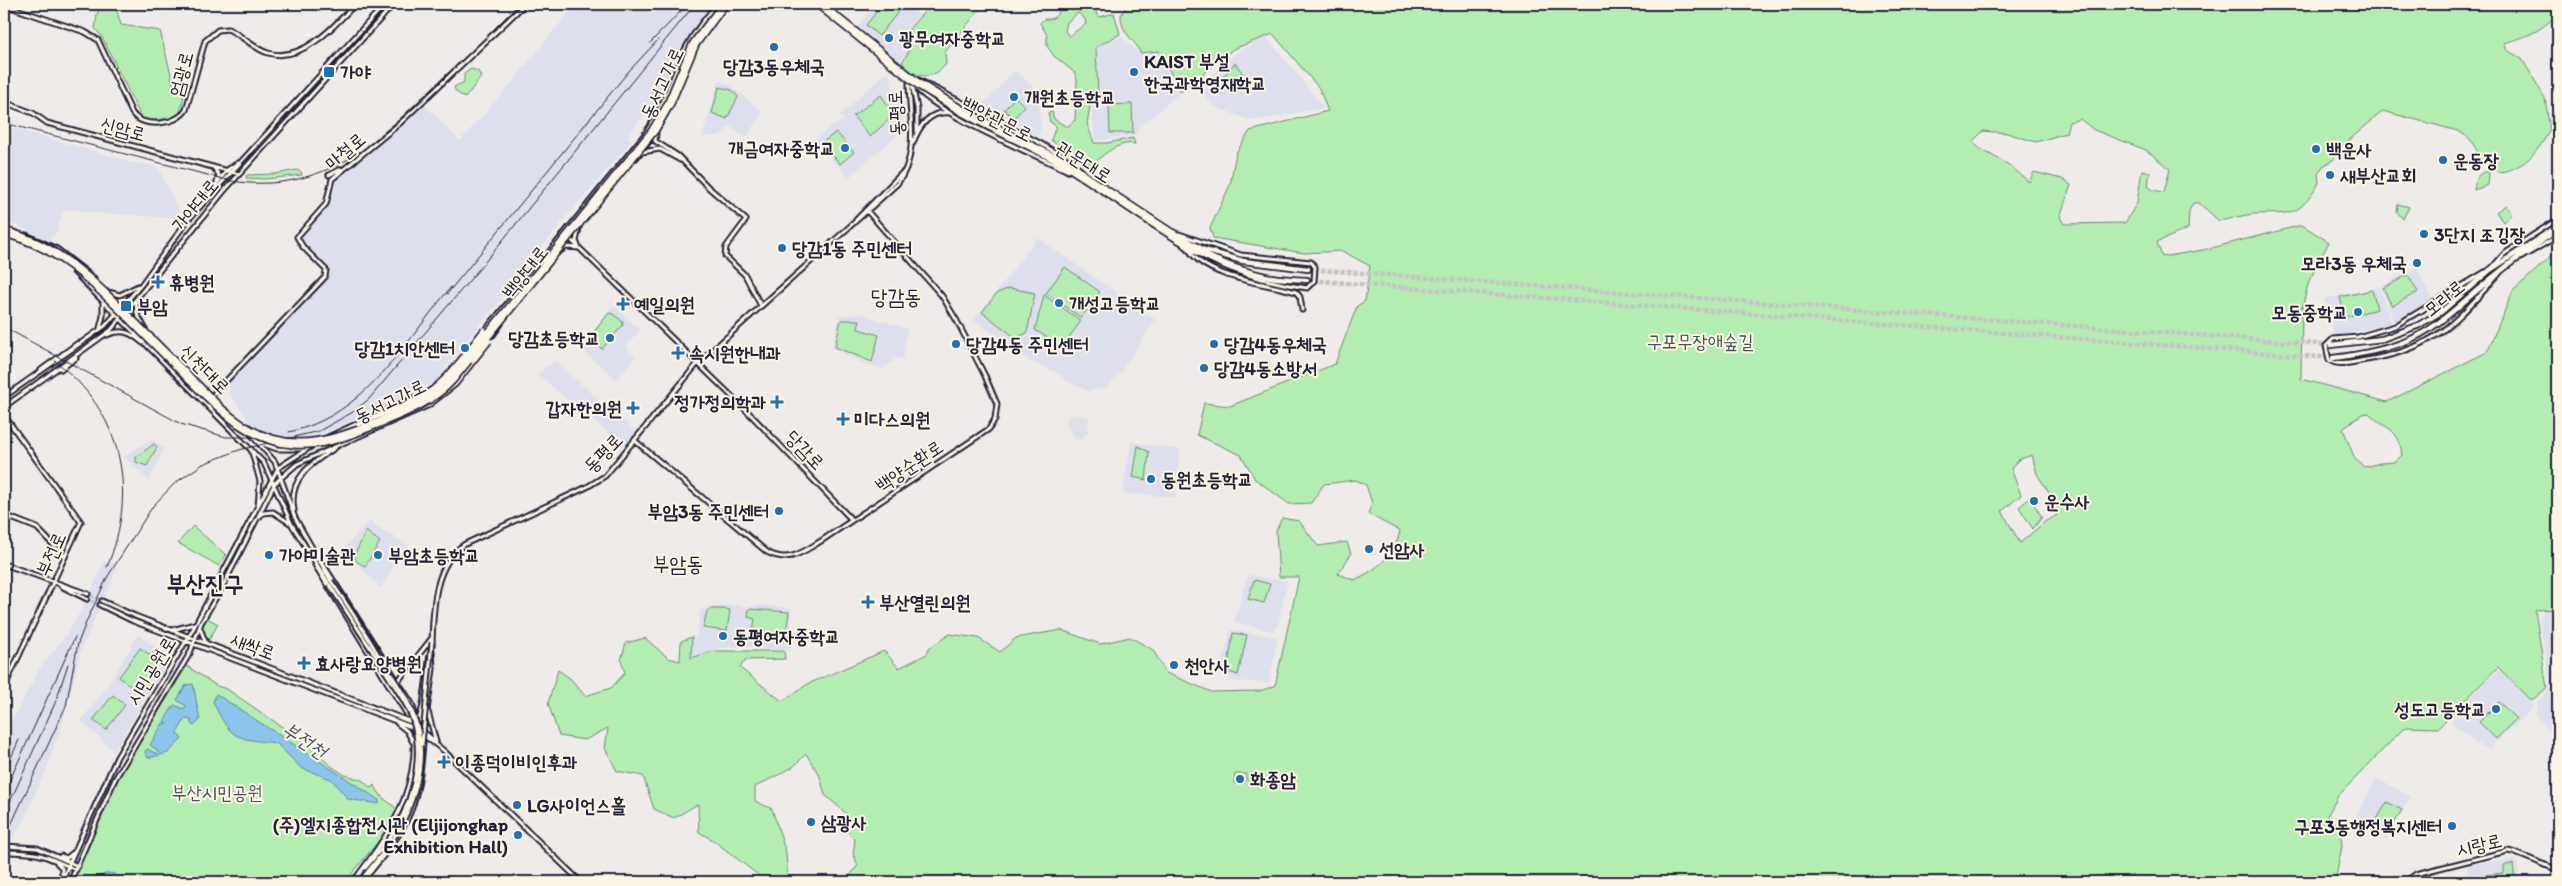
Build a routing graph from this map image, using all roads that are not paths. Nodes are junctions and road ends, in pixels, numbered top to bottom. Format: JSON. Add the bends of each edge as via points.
{"nodes":[{"id":1,"x":355,"y":4,"type":"edge"},
{"id":2,"x":385,"y":4,"type":"edge"},
{"id":3,"x":394,"y":4,"type":"edge"},
{"id":4,"x":525,"y":4,"type":"edge"},
{"id":5,"x":717,"y":4,"type":"edge"},
{"id":6,"x":722,"y":4,"type":"edge"},
{"id":7,"x":728,"y":4,"type":"edge"},
{"id":8,"x":819,"y":4,"type":"edge"},
{"id":9,"x":4,"y":5,"type":"edge"},
{"id":10,"x":908,"y":77,"type":"junction"},
{"id":11,"x":4,"y":102,"type":"edge"},
{"id":12,"x":962,"y":113,"type":"junction"},
{"id":13,"x":917,"y":132,"type":"junction"},
{"id":14,"x":656,"y":133,"type":"junction"},
{"id":15,"x":912,"y":148,"type":"junction"},
{"id":16,"x":641,"y":152,"type":"junction"},
{"id":17,"x":246,"y":157,"type":"junction"},
{"id":18,"x":682,"y":162,"type":"junction"},
{"id":19,"x":236,"y":164,"type":"junction"},
{"id":20,"x":346,"y":166,"type":"junction"},
{"id":21,"x":216,"y":168,"type":"junction"},
{"id":22,"x":227,"y":170,"type":"junction"},
{"id":23,"x":232,"y":172,"type":"junction"},
{"id":24,"x":903,"y":173,"type":"junction"},
{"id":25,"x":239,"y":174,"type":"junction"},
{"id":26,"x":1081,"y":174,"type":"junction"},
{"id":27,"x":329,"y":175,"type":"dead end"},
{"id":28,"x":217,"y":186,"type":"junction"},
{"id":29,"x":224,"y":191,"type":"junction"},
{"id":30,"x":1136,"y":211,"type":"junction"},
{"id":31,"x":868,"y":212,"type":"junction"},
{"id":32,"x":2558,"y":219,"type":"edge"},
{"id":33,"x":854,"y":222,"type":"junction"},
{"id":34,"x":579,"y":226,"type":"junction"},
{"id":35,"x":2558,"y":228,"type":"edge"},
{"id":36,"x":4,"y":229,"type":"edge"},
{"id":37,"x":1169,"y":230,"type":"junction"},
{"id":38,"x":564,"y":234,"type":"junction"},
{"id":39,"x":4,"y":235,"type":"edge"},
{"id":40,"x":2558,"y":236,"type":"edge"},
{"id":41,"x":1170,"y":237,"type":"junction"},
{"id":42,"x":569,"y":239,"type":"junction"},
{"id":43,"x":579,"y":249,"type":"junction"},
{"id":44,"x":1189,"y":249,"type":"junction"},
{"id":45,"x":558,"y":252,"type":"junction"},
{"id":46,"x":2517,"y":260,"type":"junction"},
{"id":47,"x":1308,"y":268,"type":"tunnel mouth"},
{"id":48,"x":2490,"y":270,"type":"junction"},
{"id":49,"x":2503,"y":270,"type":"junction"},
{"id":50,"x":1307,"y":280,"type":"tunnel mouth"},
{"id":51,"x":141,"y":285,"type":"junction"},
{"id":52,"x":108,"y":292,"type":"junction"},
{"id":53,"x":518,"y":299,"type":"junction"},
{"id":54,"x":102,"y":300,"type":"junction"},
{"id":55,"x":136,"y":301,"type":"junction"},
{"id":56,"x":761,"y":306,"type":"junction"},
{"id":57,"x":122,"y":307,"type":"junction"},
{"id":58,"x":1302,"y":310,"type":"dead end"},
{"id":59,"x":128,"y":312,"type":"junction"},
{"id":60,"x":116,"y":314,"type":"junction"},
{"id":61,"x":121,"y":319,"type":"junction"},
{"id":62,"x":492,"y":325,"type":"junction"},
{"id":63,"x":147,"y":331,"type":"junction"},
{"id":64,"x":97,"y":332,"type":"junction"},
{"id":65,"x":483,"y":334,"type":"junction"},
{"id":66,"x":100,"y":338,"type":"junction"},
{"id":67,"x":489,"y":339,"type":"junction"},
{"id":68,"x":2331,"y":345,"type":"tunnel mouth"},
{"id":69,"x":151,"y":348,"type":"junction"},
{"id":70,"x":2333,"y":358,"type":"tunnel mouth"},
{"id":71,"x":698,"y":364,"type":"junction"},
{"id":72,"x":212,"y":396,"type":"junction"},
{"id":73,"x":4,"y":397,"type":"edge"},
{"id":74,"x":205,"y":403,"type":"junction"},
{"id":75,"x":4,"y":407,"type":"edge"},
{"id":76,"x":4,"y":416,"type":"edge"},
{"id":77,"x":350,"y":440,"type":"junction"},
{"id":78,"x":634,"y":440,"type":"junction"},
{"id":79,"x":258,"y":442,"type":"junction"},
{"id":80,"x":343,"y":443,"type":"junction"},
{"id":81,"x":251,"y":449,"type":"junction"},
{"id":82,"x":308,"y":449,"type":"junction"},
{"id":83,"x":278,"y":468,"type":"junction"},
{"id":84,"x":281,"y":476,"type":"junction"},
{"id":85,"x":273,"y":479,"type":"junction"},
{"id":86,"x":275,"y":484,"type":"junction"},
{"id":87,"x":257,"y":510,"type":"junction"},
{"id":88,"x":4,"y":514,"type":"edge"},
{"id":89,"x":295,"y":518,"type":"junction"},
{"id":90,"x":256,"y":520,"type":"junction"},
{"id":91,"x":852,"y":520,"type":"junction"},
{"id":92,"x":292,"y":525,"type":"junction"},
{"id":93,"x":314,"y":552,"type":"junction"},
{"id":94,"x":310,"y":556,"type":"junction"},
{"id":95,"x":65,"y":557,"type":"junction"},
{"id":96,"x":4,"y":564,"type":"edge"},
{"id":97,"x":330,"y":582,"type":"junction"},
{"id":98,"x":53,"y":584,"type":"junction"},
{"id":99,"x":60,"y":586,"type":"junction"},
{"id":100,"x":88,"y":594,"type":"tunnel mouth"},
{"id":101,"x":87,"y":599,"type":"tunnel mouth"},
{"id":102,"x":102,"y":601,"type":"tunnel mouth"},
{"id":103,"x":100,"y":605,"type":"tunnel mouth"},
{"id":104,"x":199,"y":622,"type":"junction"},
{"id":105,"x":171,"y":630,"type":"junction"},
{"id":106,"x":188,"y":636,"type":"junction"},
{"id":107,"x":195,"y":638,"type":"junction"},
{"id":108,"x":432,"y":640,"type":"junction"},
{"id":109,"x":186,"y":641,"type":"junction"},
{"id":110,"x":206,"y":642,"type":"junction"},
{"id":111,"x":193,"y":644,"type":"junction"},
{"id":112,"x":398,"y":681,"type":"junction"},
{"id":113,"x":4,"y":688,"type":"edge"},
{"id":114,"x":428,"y":710,"type":"junction"},
{"id":115,"x":394,"y":721,"type":"junction"},
{"id":116,"x":412,"y":722,"type":"junction"},
{"id":117,"x":418,"y":725,"type":"junction"},
{"id":118,"x":414,"y":728,"type":"junction"},
{"id":119,"x":424,"y":733,"type":"junction"},
{"id":120,"x":435,"y":743,"type":"junction"},
{"id":121,"x":414,"y":746,"type":"junction"},
{"id":122,"x":423,"y":747,"type":"junction"},
{"id":123,"x":420,"y":756,"type":"junction"},
{"id":124,"x":389,"y":843,"type":"junction"},
{"id":125,"x":4,"y":846,"type":"edge"},
{"id":126,"x":76,"y":848,"type":"junction"},
{"id":127,"x":4,"y":852,"type":"edge"},
{"id":128,"x":55,"y":858,"type":"junction"},
{"id":129,"x":69,"y":865,"type":"junction"},
{"id":130,"x":77,"y":868,"type":"junction"},
{"id":131,"x":2558,"y":870,"type":"edge"},
{"id":132,"x":61,"y":881,"type":"edge"},
{"id":133,"x":70,"y":882,"type":"edge"},
{"id":134,"x":353,"y":882,"type":"edge"},
{"id":135,"x":361,"y":882,"type":"edge"},
{"id":136,"x":581,"y":882,"type":"edge"},
{"id":137,"x":2405,"y":882,"type":"edge"}],
"edges":[{"from":1,"to":9,"type":"main road","name":"엄광로","via":[[318,41],[289,53],[267,53],[228,29],[213,33],[205,41],[182,116],[176,120],[148,123],[132,113],[98,40],[77,29]]},
{"from":2,"to":17,"type":"main road","name":"가야대로"},
{"from":3,"to":25,"type":"main road","name":"가야대로"},
{"from":4,"to":20,"type":"main road","name":"마철로","via":[[400,123]]},
{"from":5,"to":38,"type":"main road","name":"백양대로","via":[[696,31],[650,126]]},
{"from":6,"to":62,"type":"highway","name":"동서고가로","bridge":true,"via":[[692,44],[666,106],[651,132]]},
{"from":7,"to":14,"type":"main road","name":"백양대로","via":[[698,46],[670,110]]},
{"from":7,"to":53,"type":"highway","name":"동서고가로","bridge":true,"via":[[696,45],[674,98],[656,130]]},
{"from":8,"to":10,"type":"main road","name":"백양관문로"},
{"from":8,"to":12,"type":"highway","name":"관문대로","bridge":true},
{"from":10,"to":12,"type":"main road","name":"백양관문로","via":[[920,94]]},
{"from":10,"to":13,"type":"main road","name":"동평로","via":[[913,87]]},
{"from":10,"to":15,"type":"main road","name":"동평로"},
{"from":10,"to":26,"type":"main road","name":"백양관문로","via":[[927,83],[1038,142],[1067,159]]},
{"from":11,"to":21,"type":"main road","name":"신암로","via":[[33,113],[47,123]]},
{"from":12,"to":13,"type":"main road","via":[[932,116]]},
{"from":12,"to":26,"type":"highway","name":"관문대로"},
{"from":12,"to":26,"type":"main road","name":"백양관문로","via":[[1007,142]]},
{"from":13,"to":15,"type":"main road"},
{"from":14,"to":16,"type":"main road","name":"백양대로"},
{"from":14,"to":18,"type":"main road","via":[[655,141],[670,149]]},
{"from":15,"to":24,"type":"main road","name":"동평로"},
{"from":16,"to":18,"type":"main road","via":[[660,149]]},
{"from":16,"to":34,"type":"main road","name":"백양대로"},
{"from":17,"to":19,"type":"main road"},
{"from":17,"to":23,"type":"main road","name":"가야대로"},
{"from":18,"to":56,"type":"main road","via":[[746,220],[726,247],[725,256],[745,274]]},
{"from":19,"to":21,"type":"main road"},
{"from":19,"to":22,"type":"main road"},
{"from":20,"to":27,"type":"main road"},
{"from":20,"to":72,"type":"main road","name":"마철로","via":[[330,181],[326,204],[297,237],[326,270],[325,277]]},
{"from":21,"to":22,"type":"main road","name":"신암로"},
{"from":21,"to":28,"type":"main road","via":[[219,175]]},
{"from":22,"to":23,"type":"main road","name":"신암로"},
{"from":22,"to":28,"type":"main road"},
{"from":23,"to":25,"type":"main road","name":"신암로"},
{"from":23,"to":28,"type":"main road","name":"가야대로"},
{"from":24,"to":31,"type":"main road","name":"동평로","via":[[897,184]]},
{"from":24,"to":33,"type":"main road","name":"동평로"},
{"from":25,"to":29,"type":"main road","name":"가야대로"},
{"from":26,"to":30,"type":"highway","name":"관문대로"},
{"from":28,"to":29,"type":"main road","via":[[222,186]]},
{"from":28,"to":51,"type":"main road","name":"가야대로"},
{"from":29,"to":55,"type":"main road","name":"가야대로"},
{"from":30,"to":37,"type":"highway"},
{"from":30,"to":41,"type":"highway"},
{"from":31,"to":33,"type":"main road","name":"동평로"},
{"from":31,"to":91,"type":"main road","name":"백양순환로","via":[[942,296],[986,376],[997,410],[989,429]]},
{"from":32,"to":48,"type":"main road","via":[[2504,254]]},
{"from":33,"to":56,"type":"main road","name":"동평로"},
{"from":34,"to":42,"type":"main road","name":"백양대로"},
{"from":34,"to":43,"type":"main road","via":[[576,241]]},
{"from":35,"to":46,"type":"highway","name":"모라로"},
{"from":35,"to":48,"type":"highway","name":"모라로"},
{"from":36,"to":52,"type":"main road","name":"신천대로","via":[[57,249],[79,264]]},
{"from":36,"to":62,"type":"highway","name":"동서고가로","bridge":true,"via":[[39,242],[72,261],[228,413],[252,430],[276,439],[304,442],[331,439],[426,399],[450,379]]},
{"from":37,"to":44,"type":"main road","via":[[1240,255],[1311,262],[1315,268],[1314,281],[1306,288],[1245,275]]},
{"from":37,"to":47,"type":"highway","via":[[1219,255]]},
{"from":38,"to":42,"type":"main road","name":"당감로"},
{"from":38,"to":65,"type":"main road","name":"백양대로"},
{"from":39,"to":53,"type":"highway","name":"동서고가로","bridge":true,"via":[[39,246],[81,273],[236,425],[267,440],[291,445],[317,445],[346,438],[428,402],[453,381]]},
{"from":39,"to":54,"type":"main road","name":"신천대로","via":[[54,257]]},
{"from":40,"to":46,"type":"main road"},
{"from":41,"to":44,"type":"main road"},
{"from":41,"to":50,"type":"highway","via":[[1232,266],[1266,276]]},
{"from":42,"to":43,"type":"main road","name":"당감로"},
{"from":42,"to":45,"type":"main road","name":"백양대로"},
{"from":43,"to":45,"type":"main road","via":[[566,247]]},
{"from":43,"to":71,"type":"main road","name":"당감로"},
{"from":44,"to":58,"type":"main road","via":[[1204,264],[1227,274],[1296,292]]},
{"from":45,"to":67,"type":"main road","name":"백양대로"},
{"from":46,"to":49,"type":"highway","name":"모라로"},
{"from":48,"to":49,"type":"main road","via":[[2395,326],[2358,337],[2333,339],[2326,346],[2329,360],[2334,364],[2386,357],[2438,336],[2451,327]]},
{"from":48,"to":68,"type":"highway","name":"모라로","via":[[2441,312],[2418,326],[2382,339]]},
{"from":49,"to":70,"type":"highway","name":"모라로","via":[[2422,334],[2366,353]]},
{"from":51,"to":52,"type":"main road","via":[[123,294]]},
{"from":51,"to":57,"type":"main road","name":"가야대로"},
{"from":52,"to":57,"type":"main road","name":"신천대로"},
{"from":53,"to":77,"type":"highway","bridge":true,"via":[[455,384],[428,405]]},
{"from":54,"to":60,"type":"main road","name":"신천대로"},
{"from":54,"to":64,"type":"main road","via":[[102,324]]},
{"from":55,"to":59,"type":"main road","name":"가야대로"},
{"from":55,"to":63,"type":"main road","via":[[137,314]]},
{"from":56,"to":71,"type":"main road","name":"동평로"},
{"from":57,"to":59,"type":"main road","name":"신천대로"},
{"from":57,"to":60,"type":"main road","name":"가야대로"},
{"from":59,"to":61,"type":"main road","name":"가야대로"},
{"from":59,"to":63,"type":"main road","name":"신천대로"},
{"from":60,"to":61,"type":"main road","name":"신천대로"},
{"from":60,"to":64,"type":"main road","name":"가야대로"},
{"from":61,"to":66,"type":"main road","name":"가야대로"},
{"from":61,"to":69,"type":"main road","name":"신천대로"},
{"from":62,"to":82,"type":"highway","bridge":true,"via":[[432,390]]},
{"from":63,"to":72,"type":"main road","name":"신천대로"},
{"from":64,"to":73,"type":"main road","name":"가야대로","via":[[68,349]]},
{"from":65,"to":67,"type":"main road","via":[[488,334]]},
{"from":65,"to":82,"type":"main road","name":"백양대로","via":[[466,356],[430,390],[362,419]]},
{"from":66,"to":69,"type":"main road","via":[[118,331],[129,332]]},
{"from":66,"to":75,"type":"main road","name":"가야대로","via":[[67,365]]},
{"from":67,"to":77,"type":"main road","name":"백양대로","via":[[442,394]]},
{"from":69,"to":74,"type":"main road","name":"신천대로"},
{"from":71,"to":78,"type":"main road","name":"동평로"},
{"from":71,"to":91,"type":"main road","name":"당감로"},
{"from":72,"to":74,"type":"main road","name":"마철로"},
{"from":72,"to":79,"type":"main road","name":"신천대로"},
{"from":74,"to":81,"type":"main road","name":"신천대로"},
{"from":76,"to":95,"type":"main road","name":"부전로","via":[[81,522]]},
{"from":77,"to":80,"type":"main road","name":"백양대로"},
{"from":78,"to":91,"type":"main road","name":"백양순환로","via":[[777,557],[788,558],[802,553]]},
{"from":78,"to":108,"type":"main road","name":"동평로","via":[[605,476],[593,484],[480,537],[452,555],[440,576]]},
{"from":79,"to":82,"type":"main road","via":[[286,450]]},
{"from":79,"to":83,"type":"main road","name":"신천대로"},
{"from":80,"to":84,"type":"main road","name":"백양대로","via":[[306,458]]},
{"from":80,"to":89,"type":"main road","via":[[311,463],[300,476],[292,501]]},
{"from":81,"to":85,"type":"main road","name":"신천대로"},
{"from":81,"to":87,"type":"main road","via":[[260,481]]},
{"from":82,"to":83,"type":"main road","name":"백양대로"},
{"from":83,"to":84,"type":"main road","name":"신천대로"},
{"from":83,"to":85,"type":"main road"},
{"from":84,"to":86,"type":"main road","name":"백양대로"},
{"from":84,"to":89,"type":"main road","name":"신천대로"},
{"from":85,"to":86,"type":"main road","name":"신천대로"},
{"from":85,"to":87,"type":"main road","name":"시민공원로"},
{"from":86,"to":90,"type":"main road","name":"시민공원로"},
{"from":86,"to":92,"type":"main road","name":"신천대로"},
{"from":87,"to":104,"type":"main road","name":"시민공원로"},
{"from":88,"to":95,"type":"main road","via":[[37,528]]},
{"from":89,"to":93,"type":"main road","name":"신천대로"},
{"from":90,"to":92,"type":"main road","via":[[272,512]]},
{"from":90,"to":104,"type":"main road","name":"시민공원로"},
{"from":92,"to":94,"type":"main road","name":"신천대로"},
{"from":93,"to":97,"type":"main road","name":"신천대로"},
{"from":93,"to":112,"type":"main road"},
{"from":94,"to":97,"type":"main road","name":"신천대로"},
{"from":94,"to":116,"type":"main road"},
{"from":95,"to":98,"type":"main road","name":"부전로"},
{"from":96,"to":98,"type":"main road"},
{"from":97,"to":123,"type":"main road","bridge":true,"via":[[410,706],[418,730]]},
{"from":97,"to":124,"type":"main road","bridge":true,"via":[[403,700],[414,727],[417,753],[412,789]]},
{"from":98,"to":99,"type":"main road"},
{"from":98,"to":113,"type":"main road","name":"부전로"},
{"from":99,"to":100,"type":"main road"},
{"from":99,"to":101,"type":"main road"},
{"from":102,"to":105,"type":"main road","name":"새싹로"},
{"from":103,"to":109,"type":"main road","name":"새싹로"},
{"from":104,"to":105,"type":"main road"},
{"from":104,"to":106,"type":"main road","name":"시민공원로"},
{"from":104,"to":107,"type":"main road","name":"시민공원로"},
{"from":104,"to":110,"type":"main road"},
{"from":105,"to":106,"type":"main road","name":"새싹로"},
{"from":106,"to":107,"type":"main road","name":"새싹로"},
{"from":106,"to":109,"type":"main road","name":"시민공원로"},
{"from":107,"to":110,"type":"main road","name":"새싹로"},
{"from":107,"to":111,"type":"main road","name":"시민공원로"},
{"from":108,"to":112,"type":"main road"},
{"from":108,"to":114,"type":"main road","name":"동평로","via":[[433,669]]},
{"from":108,"to":117,"type":"main road"},
{"from":108,"to":123,"type":"main road","bridge":true},
{"from":109,"to":111,"type":"main road","name":"새싹로"},
{"from":109,"to":126,"type":"main road","name":"시민공원로","via":[[117,757]]},
{"from":110,"to":116,"type":"main road","name":"새싹로"},
{"from":111,"to":115,"type":"main road","name":"새싹로","via":[[250,663]]},
{"from":111,"to":130,"type":"main road","name":"시민공원로","via":[[116,779]]},
{"from":112,"to":117,"type":"main road","via":[[412,704]]},
{"from":114,"to":119,"type":"main road","name":"동평로"},
{"from":114,"to":120,"type":"main road"},
{"from":115,"to":118,"type":"main road","name":"새싹로"},
{"from":115,"to":121,"type":"main road","via":[[408,731]]},
{"from":116,"to":117,"type":"main road","name":"새싹로"},
{"from":116,"to":118,"type":"main road"},
{"from":117,"to":118,"type":"main road"},
{"from":117,"to":119,"type":"main road","name":"새싹로"},
{"from":118,"to":119,"type":"main road","name":"새싹로"},
{"from":118,"to":121,"type":"main road"},
{"from":119,"to":120,"type":"main road","name":"새싹로"},
{"from":119,"to":122,"type":"main road","name":"동평로"},
{"from":120,"to":122,"type":"main road","via":[[428,742]]},
{"from":120,"to":136,"type":"main road","name":"새싹로"},
{"from":121,"to":134,"type":"main road","via":[[407,796],[395,822]]},
{"from":122,"to":135,"type":"main road","name":"동평로","via":[[422,772],[413,809],[390,849]]},
{"from":123,"to":124,"type":"main road","bridge":true,"via":[[410,807]]},
{"from":124,"to":134,"type":"main road"},
{"from":124,"to":135,"type":"main road"},
{"from":125,"to":128,"type":"main road","via":[[38,848]]},
{"from":126,"to":128,"type":"main road","via":[[67,858]]},
{"from":126,"to":129,"type":"main road","name":"시민공원로"},
{"from":127,"to":128,"type":"main road","via":[[35,852]]},
{"from":128,"to":129,"type":"main road"},
{"from":128,"to":132,"type":"main road","via":[[62,868]]},
{"from":129,"to":130,"type":"main road"},
{"from":129,"to":132,"type":"main road","name":"시민공원로"},
{"from":130,"to":133,"type":"main road","name":"시민공원로"},
{"from":131,"to":137,"type":"main road","name":"시랑로","via":[[2507,851],[2416,874]]}]}
